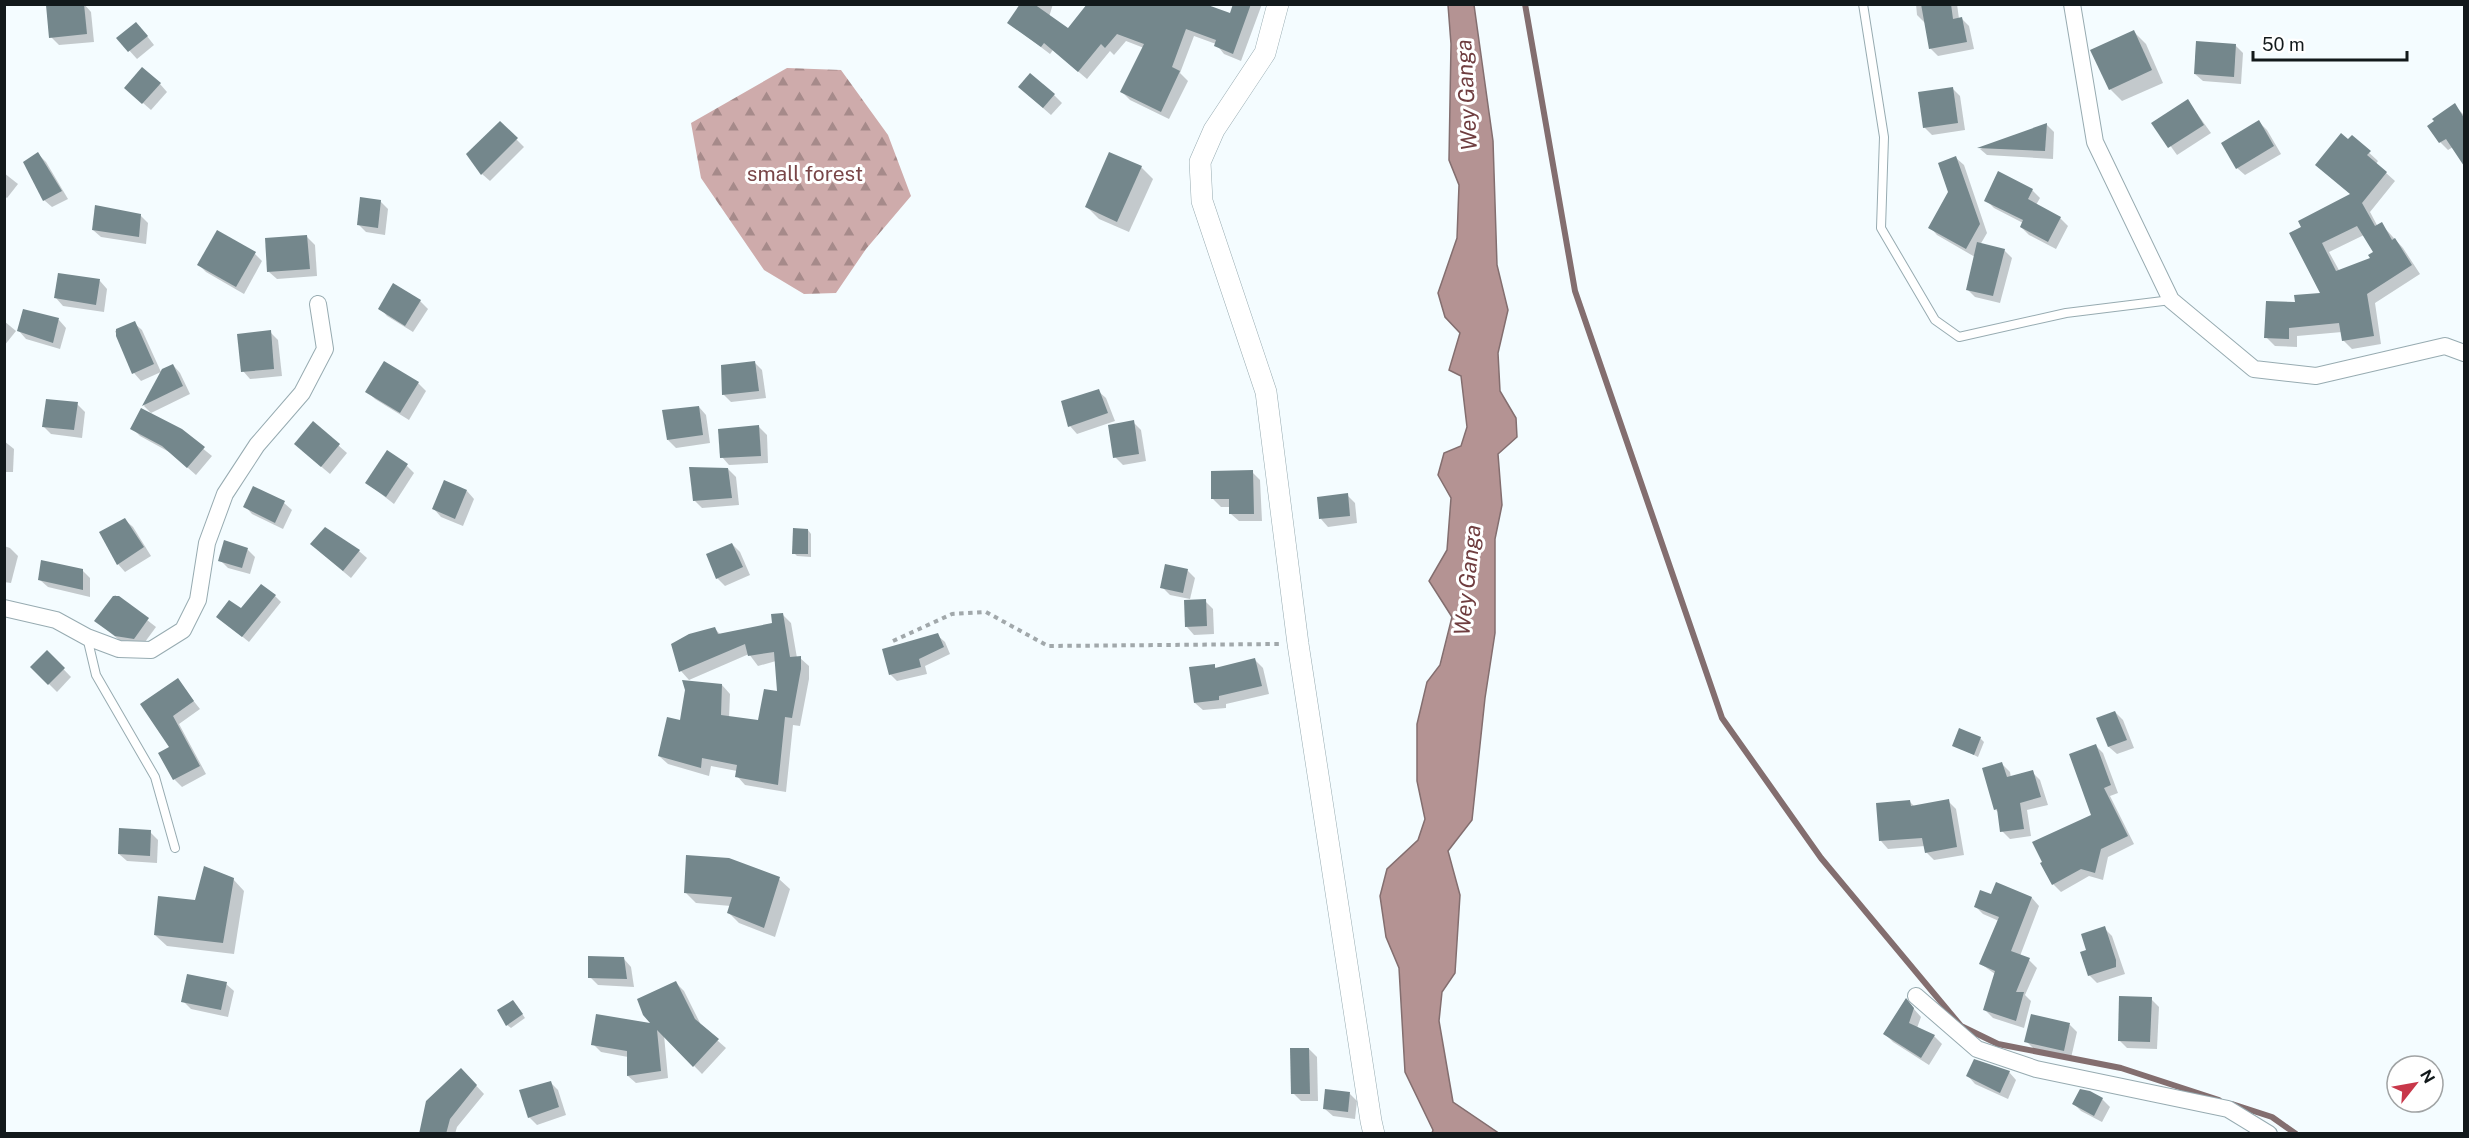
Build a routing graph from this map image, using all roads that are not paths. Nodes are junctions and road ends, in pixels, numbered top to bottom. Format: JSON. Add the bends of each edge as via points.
{"nodes":[{"id":1,"x":1278,"y":4,"type":"edge"},
{"id":2,"x":1863,"y":4,"type":"edge"},
{"id":3,"x":2072,"y":4,"type":"edge"},
{"id":4,"x":2171,"y":300,"type":"junction"},
{"id":5,"x":318,"y":304,"type":"dead end"},
{"id":6,"x":2464,"y":353,"type":"edge"},
{"id":7,"x":4,"y":608,"type":"edge"},
{"id":8,"x":87,"y":637,"type":"junction"},
{"id":9,"x":175,"y":848,"type":"dead end"},
{"id":10,"x":1916,"y":996,"type":"dead end"},
{"id":11,"x":1374,"y":1134,"type":"edge"},
{"id":12,"x":2269,"y":1134,"type":"edge"}],
"edges":[{"from":1,"to":11,"type":"street","via":[[1265,53],[1214,130],[1200,162],[1202,201],[1266,392],[1298,644]]},
{"from":2,"to":4,"type":"lane","via":[[1884,137],[1881,228],[1935,320],[1959,337],[2066,313]]},
{"from":3,"to":4,"type":"street","via":[[2095,142]]},
{"from":4,"to":6,"type":"street","via":[[2254,369],[2316,376],[2445,346]]},
{"from":5,"to":8,"type":"street","via":[[325,349],[302,393],[256,445],[225,494],[207,543],[198,600],[183,630],[151,650],[119,649]]},
{"from":7,"to":8,"type":"street","via":[[56,620]]},
{"from":8,"to":9,"type":"lane","via":[[96,675],[155,777]]},
{"from":10,"to":12,"type":"street","via":[[1977,1049],[2036,1069],[2228,1108]]}]}
